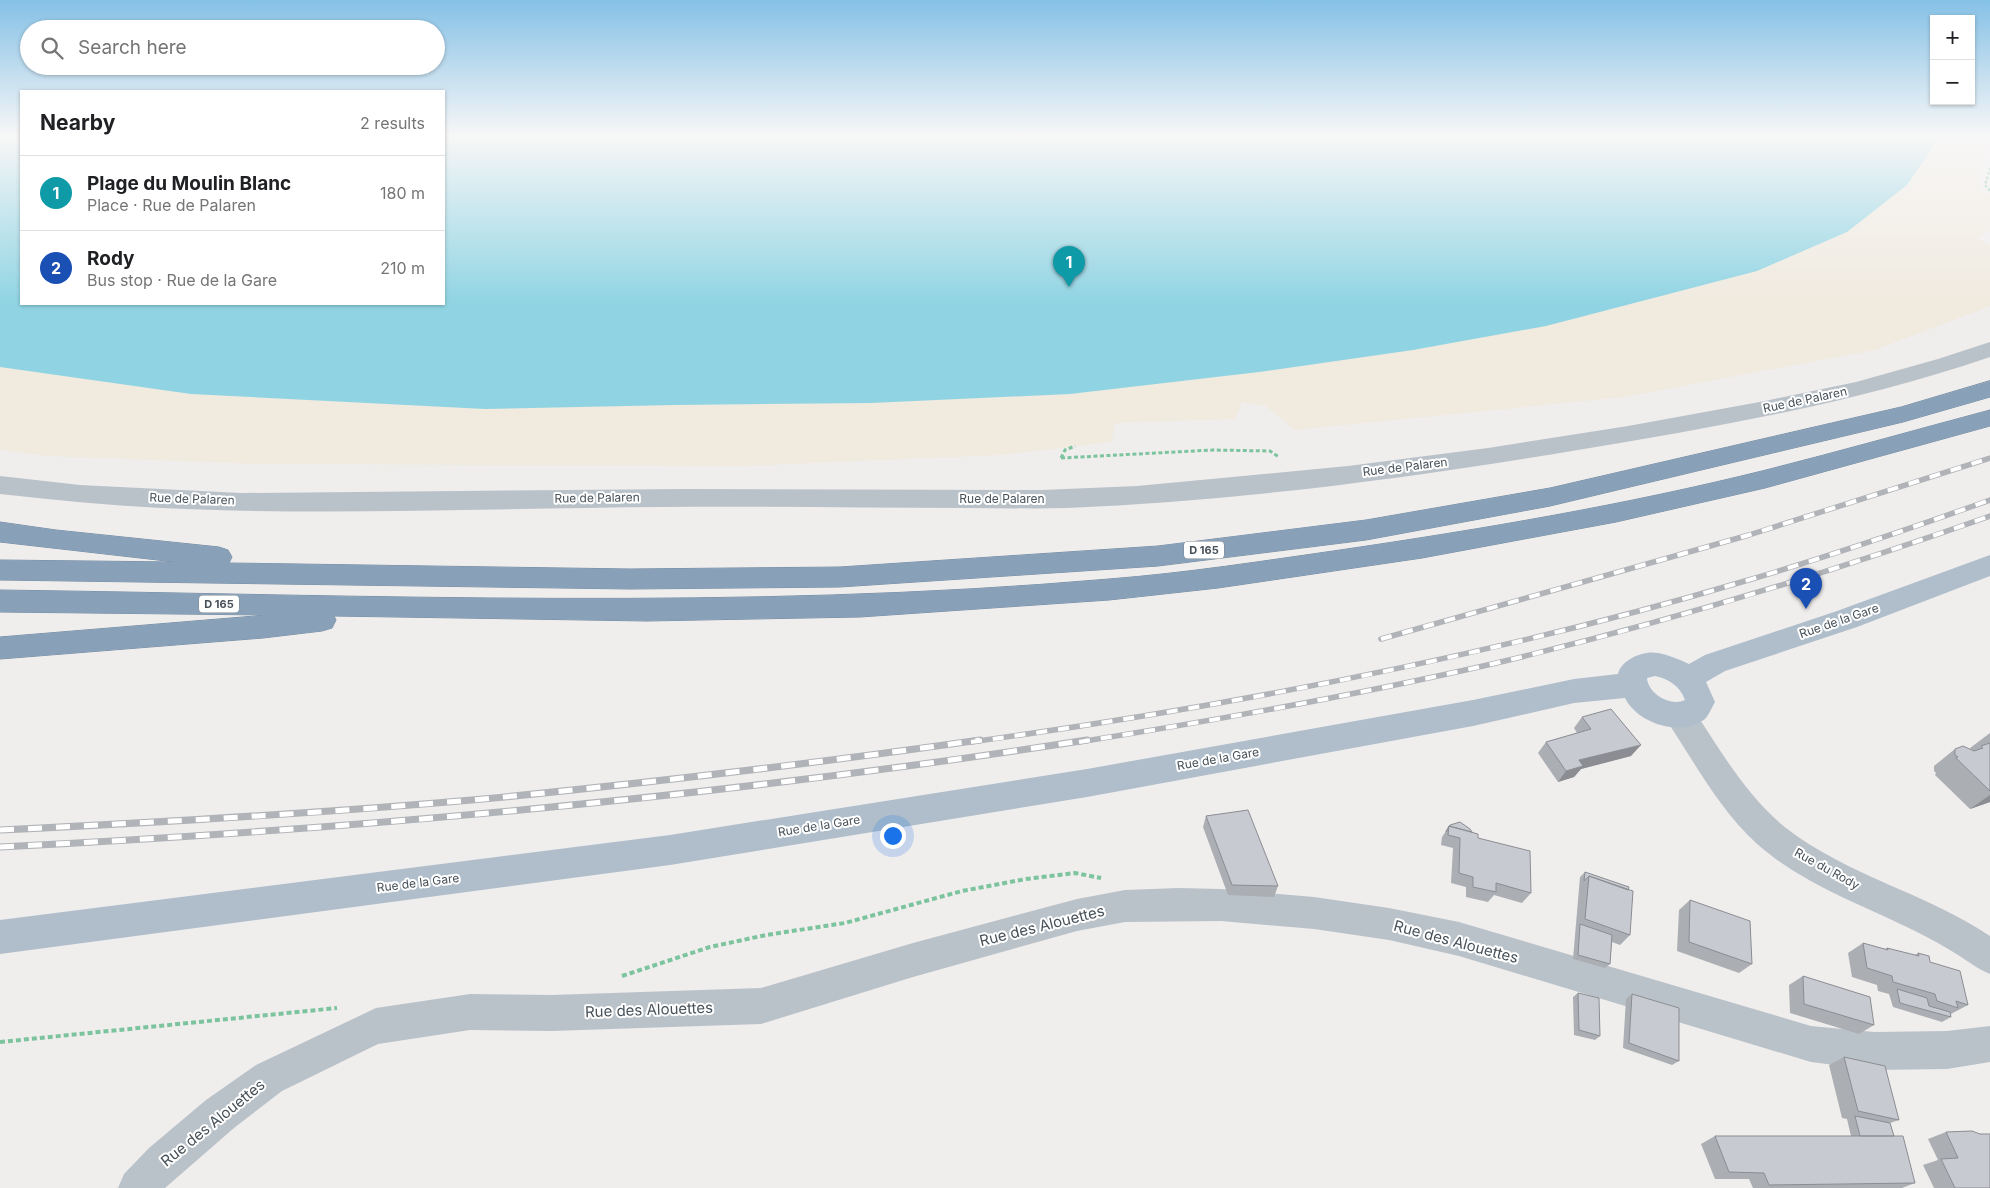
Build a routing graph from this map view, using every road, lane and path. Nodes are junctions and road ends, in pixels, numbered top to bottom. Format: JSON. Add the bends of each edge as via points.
{"nodes":[{"id":1,"x":1990,"y":349,"type":"edge"},
{"id":2,"x":1990,"y":389,"type":"edge"},
{"id":3,"x":1990,"y":418,"type":"edge"},
{"id":4,"x":1075,"y":446,"type":"dead end"},
{"id":5,"x":1319,"y":478,"type":"junction"},
{"id":6,"x":0,"y":485,"type":"edge"},
{"id":7,"x":0,"y":532,"type":"edge"},
{"id":8,"x":1990,"y":565,"type":"edge"},
{"id":9,"x":0,"y":570,"type":"edge"},
{"id":10,"x":402,"y":576,"type":"junction"},
{"id":11,"x":0,"y":601,"type":"edge"},
{"id":12,"x":438,"y":607,"type":"junction"},
{"id":13,"x":0,"y":648,"type":"edge"},
{"id":14,"x":1688,"y":678,"type":"junction"},
{"id":15,"x":1633,"y":685,"type":"junction"},
{"id":16,"x":1680,"y":715,"type":"junction"},
{"id":17,"x":1103,"y":878,"type":"dead end"},
{"id":18,"x":0,"y":937,"type":"edge"},
{"id":19,"x":1990,"y":957,"type":"edge"},
{"id":20,"x":619,"y":977,"type":"dead end"},
{"id":21,"x":376,"y":1026,"type":"junction"},
{"id":22,"x":0,"y":1042,"type":"edge"},
{"id":23,"x":1990,"y":1044,"type":"edge"},
{"id":24,"x":138,"y":1188,"type":"edge"}],
"edges":[{"from":1,"to":5,"type":"street","name":"Rue de Palaren","via":[[1860,388],[1712,419],[1552,446]]},
{"from":2,"to":10,"type":"highway","number":"D 165","via":[[1903,414],[1550,497],[1366,530],[1158,556],[840,577]]},
{"from":3,"to":12,"type":"highway","number":"D 165","via":[[1765,479],[1616,513],[1422,548],[1218,578],[1109,590],[860,606],[647,610]]},
{"from":4,"to":5,"type":"path","via":[[1065,450],[1061,458],[1213,450],[1270,452]]},
{"from":5,"to":6,"type":"street","name":"Rue de Palaren","via":[[1236,488],[1054,499],[651,498],[291,502],[161,499]]},
{"from":7,"to":10,"type":"highway"},
{"from":8,"to":14,"type":"main road","name":"Rue de la Gare","via":[[1847,619],[1715,663]]},
{"from":9,"to":10,"type":"highway","number":"D 165"},
{"from":11,"to":12,"type":"highway","number":"D 165"},
{"from":12,"to":13,"type":"highway","via":[[262,627]]},
{"from":14,"to":15,"type":"main road","via":[[1675,669],[1655,664],[1632,673]]},
{"from":14,"to":16,"type":"main road","via":[[1698,690],[1700,702],[1694,711]]},
{"from":15,"to":16,"type":"main road","via":[[1651,706],[1666,714]]},
{"from":15,"to":18,"type":"main road","name":"Rue de la Gare","via":[[1574,691],[1473,713],[1087,783],[670,850]]},
{"from":16,"to":19,"type":"street","name":"Rue du Rody","via":[[1738,800],[1769,832],[1820,868],[1924,916],[1968,940]]},
{"from":17,"to":20,"type":"path","via":[[1075,873],[962,891],[845,923],[710,947]]},
{"from":21,"to":22,"type":"path","via":[[357,1012],[332,1007]]},
{"from":21,"to":23,"type":"street","name":"Rue des Alouettes","via":[[470,1012],[552,1013],[761,1006],[1077,915],[1125,906],[1178,904],[1314,913],[1442,935],[1811,1044],[1874,1051],[1947,1050]]},
{"from":21,"to":24,"type":"street","name":"Rue des Alouettes","via":[[269,1078],[220,1114],[163,1162]]}]}
